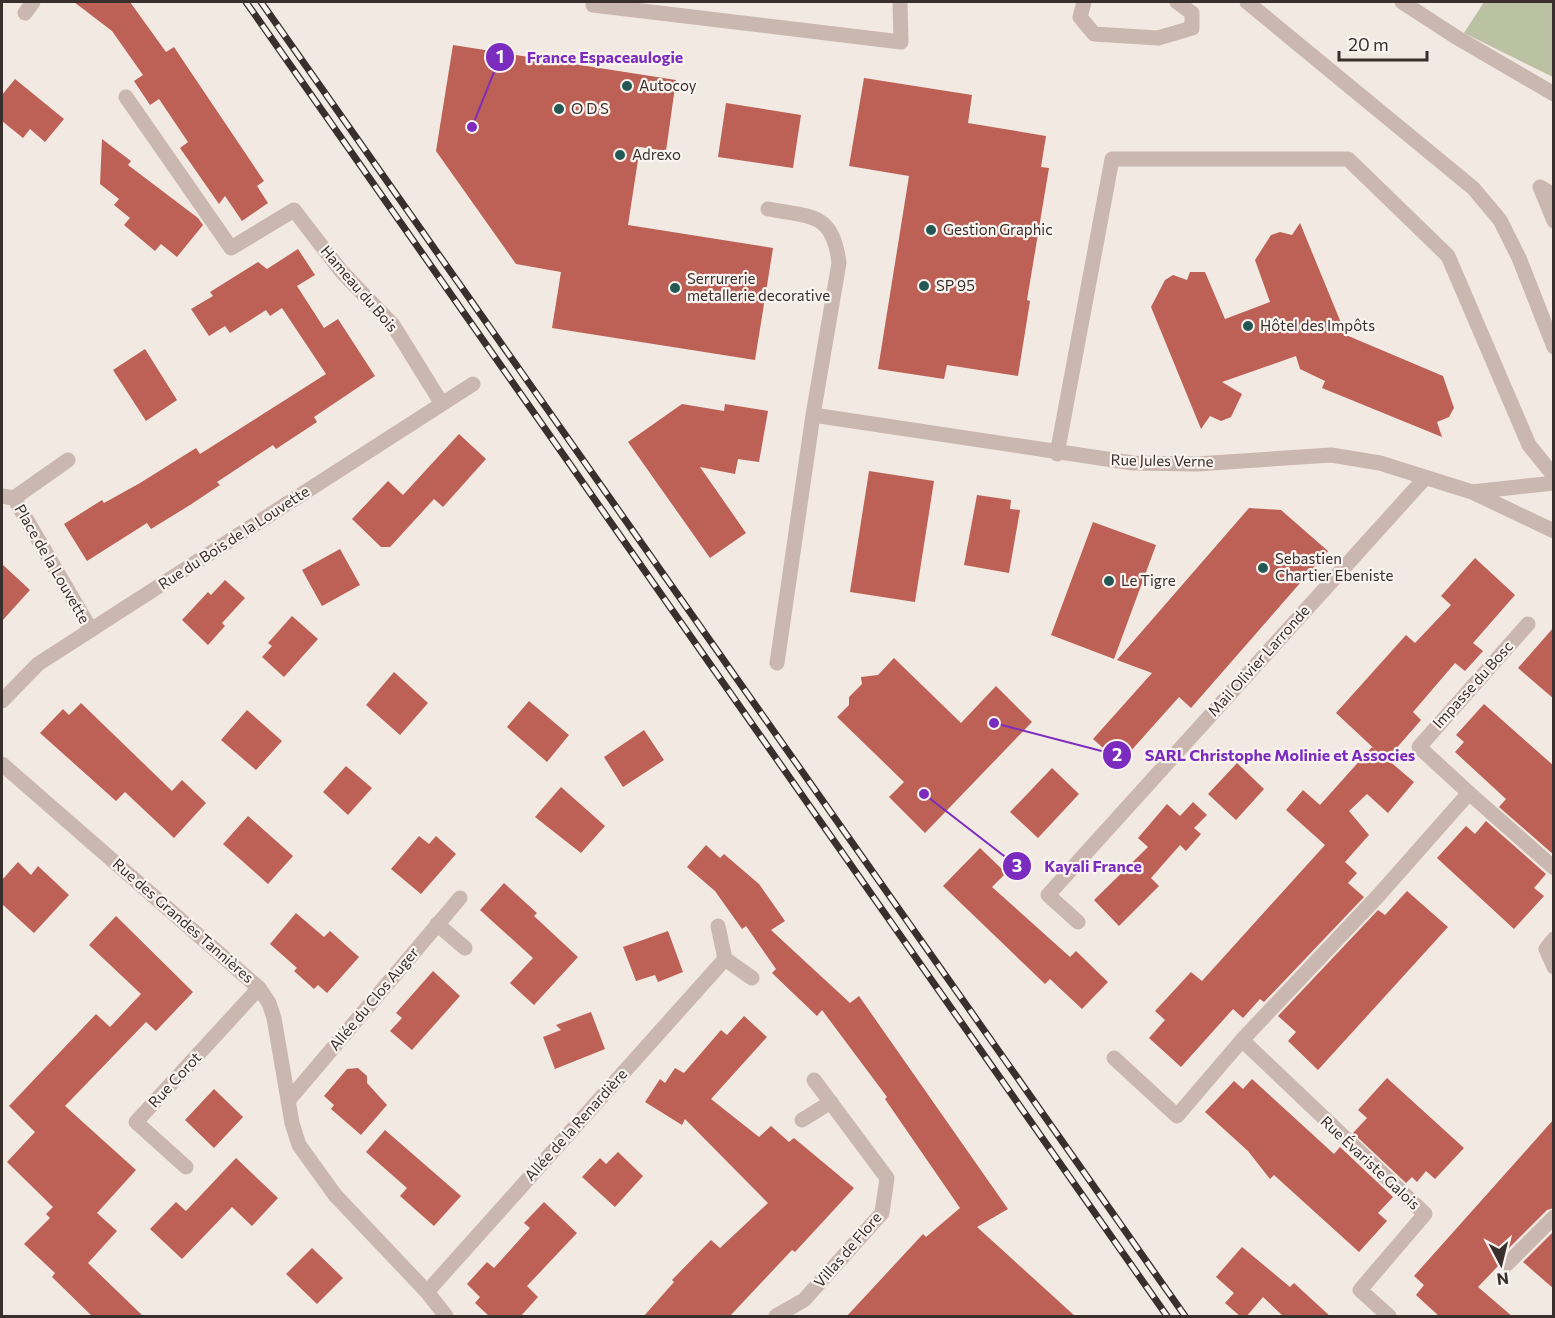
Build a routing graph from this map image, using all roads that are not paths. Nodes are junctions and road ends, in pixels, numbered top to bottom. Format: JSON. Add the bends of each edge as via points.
{"nodes":[{"id":1,"x":593,"y":2,"type":"edge"},
{"id":2,"x":900,"y":2,"type":"edge"},
{"id":3,"x":1084,"y":2,"type":"edge"},
{"id":4,"x":1177,"y":2,"type":"edge"},
{"id":5,"x":1246,"y":2,"type":"edge"},
{"id":6,"x":1402,"y":2,"type":"edge"},
{"id":7,"x":1554,"y":94,"type":"edge"},
{"id":8,"x":126,"y":97,"type":"dead end"},
{"id":9,"x":1554,"y":195,"type":"edge"},
{"id":10,"x":768,"y":209,"type":"dead end"},
{"id":11,"x":1554,"y":221,"type":"edge"},
{"id":12,"x":1554,"y":347,"type":"edge"},
{"id":13,"x":473,"y":384,"type":"dead end"},
{"id":14,"x":442,"y":404,"type":"junction"},
{"id":15,"x":813,"y":415,"type":"junction"},
{"id":16,"x":1057,"y":454,"type":"junction"},
{"id":17,"x":68,"y":460,"type":"dead end"},
{"id":18,"x":1554,"y":476,"type":"edge"},
{"id":19,"x":1425,"y":478,"type":"junction"},
{"id":20,"x":1554,"y":483,"type":"edge"},
{"id":21,"x":1472,"y":492,"type":"junction"},
{"id":22,"x":8,"y":497,"type":"edge"},
{"id":23,"x":1554,"y":531,"type":"edge"},
{"id":24,"x":1528,"y":624,"type":"dead end"},
{"id":25,"x":91,"y":630,"type":"junction"},
{"id":26,"x":777,"y":663,"type":"dead end"},
{"id":27,"x":2,"y":700,"type":"edge"},
{"id":28,"x":2,"y":764,"type":"edge"},
{"id":29,"x":1469,"y":793,"type":"junction"},
{"id":30,"x":1554,"y":868,"type":"edge"},
{"id":31,"x":460,"y":898,"type":"dead end"},
{"id":32,"x":1077,"y":922,"type":"dead end"},
{"id":33,"x":437,"y":924,"type":"junction"},
{"id":34,"x":718,"y":926,"type":"dead end"},
{"id":35,"x":1554,"y":939,"type":"edge"},
{"id":36,"x":465,"y":948,"type":"dead end"},
{"id":37,"x":725,"y":959,"type":"junction"},
{"id":38,"x":1554,"y":967,"type":"edge"},
{"id":39,"x":752,"y":978,"type":"dead end"},
{"id":40,"x":260,"y":988,"type":"junction"},
{"id":41,"x":1242,"y":1040,"type":"junction"},
{"id":42,"x":1114,"y":1058,"type":"dead end"},
{"id":43,"x":814,"y":1080,"type":"dead end"},
{"id":44,"x":288,"y":1101,"type":"junction"},
{"id":45,"x":831,"y":1102,"type":"junction"},
{"id":46,"x":801,"y":1120,"type":"dead end"},
{"id":47,"x":186,"y":1167,"type":"dead end"},
{"id":48,"x":1554,"y":1217,"type":"edge"},
{"id":49,"x":1507,"y":1264,"type":"dead end"},
{"id":50,"x":427,"y":1292,"type":"junction"},
{"id":51,"x":446,"y":1317,"type":"edge"},
{"id":52,"x":776,"y":1317,"type":"edge"},
{"id":53,"x":1389,"y":1317,"type":"edge"}],
"edges":[{"from":1,"to":2,"type":"street","via":[[901,42]]},
{"from":3,"to":4,"type":"street","via":[[1080,17],[1094,34],[1158,38],[1192,28],[1192,13]]},
{"from":5,"to":12,"type":"street","via":[[1473,188],[1500,220]]},
{"from":6,"to":7,"type":"street"},
{"from":8,"to":14,"type":"street","name":"Hameau du Bois","via":[[231,248],[294,210],[341,271],[393,325]]},
{"from":9,"to":11,"type":"street","via":[[1540,187]]},
{"from":10,"to":15,"type":"street","via":[[813,217],[827,225],[836,240],[839,263]]},
{"from":13,"to":14,"type":"street","name":"Rue du Bois de la Louvette"},
{"from":14,"to":25,"type":"street","name":"Rue du Bois de la Louvette"},
{"from":15,"to":16,"type":"street","name":"Rue Jules Verne"},
{"from":15,"to":26,"type":"street"},
{"from":16,"to":18,"type":"street","via":[[1112,159],[1348,159],[1448,256],[1529,445]]},
{"from":16,"to":19,"type":"street","name":"Rue Jules Verne","via":[[1154,464],[1332,455],[1380,463]]},
{"from":17,"to":22,"type":"street","name":"Place de la Louvette"},
{"from":19,"to":21,"type":"street","name":"Rue Jules Verne"},
{"from":19,"to":32,"type":"street","name":"Mail Olivier Larronde","via":[[1048,895]]},
{"from":20,"to":21,"type":"street","name":"Rue Jules Verne"},
{"from":21,"to":23,"type":"street","name":"Rue Jules Verne"},
{"from":22,"to":25,"type":"street","name":"Place de la Louvette"},
{"from":24,"to":29,"type":"street","name":"Impasse du Bosc","via":[[1419,747]]},
{"from":25,"to":27,"type":"street","name":"Rue du Bois de la Louvette","via":[[38,664]]},
{"from":28,"to":40,"type":"street","name":"Rue des Grandes Tannières"},
{"from":29,"to":30,"type":"street"},
{"from":29,"to":41,"type":"street"},
{"from":31,"to":33,"type":"street","name":"Allée du Clos Auger"},
{"from":33,"to":36,"type":"street"},
{"from":33,"to":44,"type":"street","name":"Allée du Clos Auger"},
{"from":34,"to":37,"type":"street"},
{"from":35,"to":38,"type":"street","via":[[1546,949]]},
{"from":37,"to":39,"type":"street"},
{"from":37,"to":50,"type":"street","name":"Allée de la Renardière"},
{"from":40,"to":44,"type":"street","name":"Rue des Grandes Tannières","via":[[273,1017]]},
{"from":40,"to":47,"type":"street","name":"Rue Corot","via":[[136,1122]]},
{"from":41,"to":42,"type":"street","via":[[1177,1116]]},
{"from":41,"to":53,"type":"street","name":"Rue Évariste Galois","via":[[1425,1214],[1360,1290]]},
{"from":43,"to":45,"type":"street","name":"Villas de Flore"},
{"from":44,"to":50,"type":"street","name":"Rue des Grandes Tannières","via":[[299,1145],[309,1161],[335,1195]]},
{"from":45,"to":46,"type":"street"},
{"from":45,"to":52,"type":"street","name":"Villas de Flore","via":[[887,1178],[882,1213],[804,1299]]},
{"from":48,"to":49,"type":"street"},
{"from":50,"to":51,"type":"street","name":"Rue des Grandes Tannières"}]}
